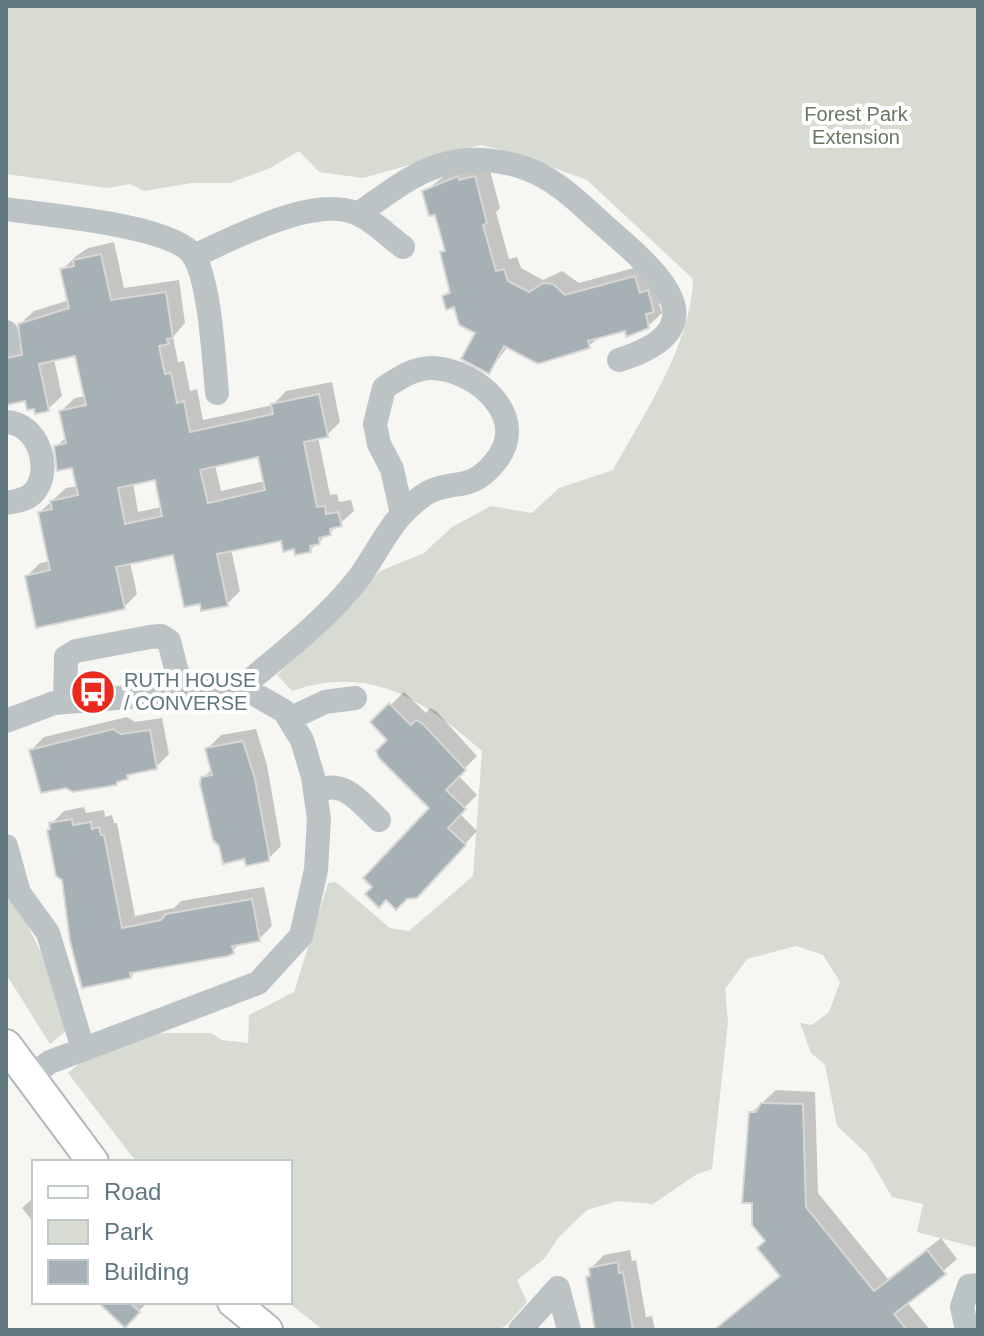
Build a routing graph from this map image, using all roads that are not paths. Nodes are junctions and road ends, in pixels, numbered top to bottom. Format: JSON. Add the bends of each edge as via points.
{"nodes":[{"id":1,"x":6,"y":209,"type":"edge"},
{"id":2,"x":358,"y":214,"type":"junction"},
{"id":3,"x":403,"y":247,"type":"dead end"},
{"id":4,"x":194,"y":256,"type":"junction"},
{"id":5,"x":619,"y":360,"type":"dead end"},
{"id":6,"x":217,"y":393,"type":"dead end"},
{"id":7,"x":6,"y":422,"type":"edge"},
{"id":8,"x":6,"y":503,"type":"edge"},
{"id":9,"x":402,"y":514,"type":"junction"},
{"id":10,"x":242,"y":687,"type":"junction"},
{"id":11,"x":181,"y":688,"type":"junction"},
{"id":12,"x":355,"y":698,"type":"dead end"},
{"id":13,"x":65,"y":702,"type":"junction"},
{"id":14,"x":289,"y":719,"type":"junction"},
{"id":15,"x":6,"y":721,"type":"edge"},
{"id":16,"x":315,"y":792,"type":"junction"},
{"id":17,"x":379,"y":820,"type":"dead end"},
{"id":18,"x":6,"y":846,"type":"edge"},
{"id":19,"x":6,"y":1045,"type":"edge"},
{"id":20,"x":83,"y":1049,"type":"junction"},
{"id":21,"x":28,"y":1078,"type":"junction"},
{"id":22,"x":91,"y":1160,"type":"edge"},
{"id":23,"x":978,"y":1285,"type":"edge"},
{"id":24,"x":235,"y":1304,"type":"edge"},
{"id":25,"x":267,"y":1330,"type":"edge"},
{"id":26,"x":520,"y":1330,"type":"edge"},
{"id":27,"x":569,"y":1330,"type":"edge"},
{"id":28,"x":967,"y":1330,"type":"edge"}],
"edges":[{"from":1,"to":4,"type":"lane","via":[[152,232],[178,241]]},
{"from":2,"to":3,"type":"lane"},
{"from":2,"to":4,"type":"lane","via":[[335,208],[304,212]]},
{"from":2,"to":5,"type":"lane","via":[[407,180],[448,163],[484,160],[527,168],[557,185],[649,265],[674,299],[673,317],[656,346]]},
{"from":4,"to":6,"type":"lane","via":[[209,319]]},
{"from":7,"to":8,"type":"lane","via":[[16,422],[32,434],[41,452],[41,474],[36,490]]},
{"from":9,"to":9,"type":"lane","via":[[431,491],[469,485],[495,462],[507,438],[502,407],[487,389],[434,368],[405,373],[384,388],[375,424]]},
{"from":9,"to":10,"type":"lane","via":[[357,580],[317,623]]},
{"from":10,"to":11,"type":"lane"},
{"from":10,"to":14,"type":"lane","via":[[261,694]]},
{"from":11,"to":13,"type":"lane"},
{"from":11,"to":13,"type":"lane","via":[[169,641],[150,637],[66,657]]},
{"from":12,"to":14,"type":"lane","via":[[316,705]]},
{"from":13,"to":15,"type":"lane"},
{"from":14,"to":16,"type":"lane","via":[[302,740]]},
{"from":16,"to":17,"type":"lane","via":[[336,786],[350,792]]},
{"from":16,"to":20,"type":"lane","via":[[316,870],[301,936],[258,983]]},
{"from":18,"to":20,"type":"lane","via":[[19,893],[52,942]]},
{"from":19,"to":21,"type":"main road"},
{"from":20,"to":21,"type":"lane"},
{"from":21,"to":22,"type":"main road"},
{"from":23,"to":28,"type":"lane","via":[[969,1286],[962,1307]]},
{"from":24,"to":25,"type":"main road"},
{"from":26,"to":27,"type":"lane","via":[[558,1288]]}]}
